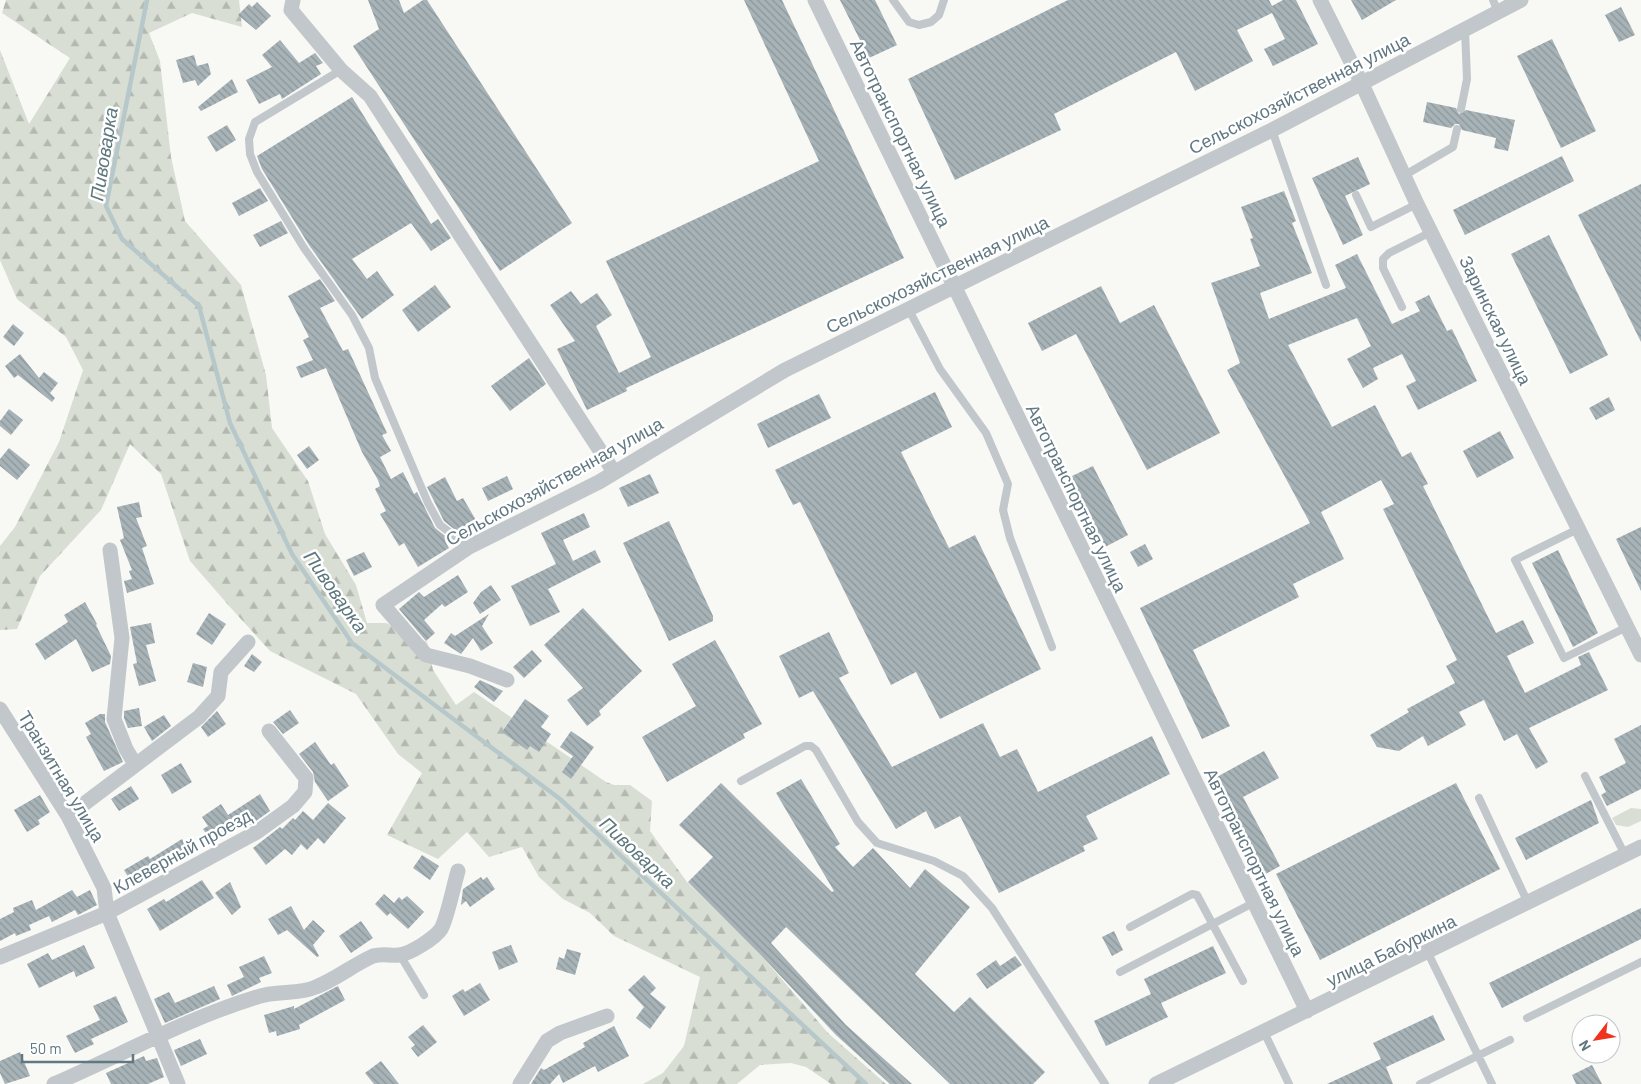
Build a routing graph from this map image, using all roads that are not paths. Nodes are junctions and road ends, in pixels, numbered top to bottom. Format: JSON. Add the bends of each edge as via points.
{"nodes":[{"id":1,"x":293,"y":0,"type":"edge"},
{"id":2,"x":815,"y":0,"type":"edge"},
{"id":3,"x":893,"y":0,"type":"edge"},
{"id":4,"x":944,"y":0,"type":"edge"},
{"id":5,"x":1320,"y":0,"type":"edge"},
{"id":6,"x":1521,"y":0,"type":"edge"},
{"id":7,"x":1496,"y":6,"type":"edge"},
{"id":8,"x":1465,"y":30,"type":"junction"},
{"id":9,"x":341,"y":70,"type":"junction"},
{"id":10,"x":1362,"y":84,"type":"junction"},
{"id":11,"x":1461,"y":109,"type":"dead end"},
{"id":12,"x":1457,"y":129,"type":"dead end"},
{"id":13,"x":1272,"y":130,"type":"junction"},
{"id":14,"x":1405,"y":175,"type":"junction"},
{"id":15,"x":1356,"y":195,"type":"dead end"},
{"id":16,"x":1417,"y":204,"type":"junction"},
{"id":17,"x":1431,"y":232,"type":"junction"},
{"id":18,"x":1326,"y":284,"type":"dead end"},
{"id":19,"x":954,"y":286,"type":"junction"},
{"id":20,"x":1402,"y":307,"type":"dead end"},
{"id":21,"x":908,"y":308,"type":"junction"},
{"id":22,"x":614,"y":472,"type":"junction"},
{"id":23,"x":1578,"y":529,"type":"junction"},
{"id":24,"x":469,"y":547,"type":"junction"},
{"id":25,"x":110,"y":550,"type":"dead end"},
{"id":26,"x":1627,"y":627,"type":"junction"},
{"id":27,"x":248,"y":642,"type":"dead end"},
{"id":28,"x":1052,"y":647,"type":"dead end"},
{"id":29,"x":1641,"y":655,"type":"edge"},
{"id":30,"x":506,"y":680,"type":"dead end"},
{"id":31,"x":0,"y":710,"type":"edge"},
{"id":32,"x":269,"y":731,"type":"dead end"},
{"id":33,"x":135,"y":764,"type":"junction"},
{"id":34,"x":1585,"y":776,"type":"dead end"},
{"id":35,"x":741,"y":782,"type":"dead end"},
{"id":36,"x":1479,"y":798,"type":"dead end"},
{"id":37,"x":68,"y":816,"type":"junction"},
{"id":38,"x":1641,"y":847,"type":"edge"},
{"id":39,"x":1625,"y":855,"type":"junction"},
{"id":40,"x":458,"y":871,"type":"dead end"},
{"id":41,"x":1253,"y":903,"type":"junction"},
{"id":42,"x":1528,"y":903,"type":"junction"},
{"id":43,"x":107,"y":913,"type":"junction"},
{"id":44,"x":1214,"y":923,"type":"junction"},
{"id":45,"x":1130,"y":927,"type":"dead end"},
{"id":46,"x":1428,"y":953,"type":"junction"},
{"id":47,"x":400,"y":955,"type":"junction"},
{"id":48,"x":0,"y":957,"type":"edge"},
{"id":49,"x":1641,"y":962,"type":"edge"},
{"id":50,"x":1120,"y":972,"type":"dead end"},
{"id":51,"x":1243,"y":981,"type":"dead end"},
{"id":52,"x":424,"y":995,"type":"dead end"},
{"id":53,"x":1307,"y":1011,"type":"junction"},
{"id":54,"x":607,"y":1016,"type":"dead end"},
{"id":55,"x":1527,"y":1018,"type":"dead end"},
{"id":56,"x":1264,"y":1032,"type":"junction"},
{"id":57,"x":157,"y":1037,"type":"junction"},
{"id":58,"x":1510,"y":1040,"type":"dead end"},
{"id":59,"x":1478,"y":1056,"type":"junction"},
{"id":60,"x":1489,"y":1082,"type":"edge"},
{"id":61,"x":54,"y":1084,"type":"edge"},
{"id":62,"x":178,"y":1084,"type":"edge"},
{"id":63,"x":520,"y":1084,"type":"edge"},
{"id":64,"x":1105,"y":1084,"type":"edge"},
{"id":65,"x":1156,"y":1084,"type":"edge"},
{"id":66,"x":1289,"y":1084,"type":"edge"},
{"id":67,"x":1420,"y":1084,"type":"edge"}],
"edges":[{"from":1,"to":9,"type":"street","via":[[291,10]]},
{"from":2,"to":19,"type":"street","name":"Автотранспортная улица"},
{"from":3,"to":4,"type":"lane","via":[[909,22],[919,25],[939,16]]},
{"from":5,"to":10,"type":"street","name":"Заринская улица"},
{"from":6,"to":7,"type":"street","name":"Сельскохозяйственная улица"},
{"from":7,"to":8,"type":"street","name":"Сельскохозяйственная улица"},
{"from":8,"to":10,"type":"street","name":"Сельскохозяйственная улица"},
{"from":8,"to":11,"type":"lane","via":[[1467,79]]},
{"from":9,"to":22,"type":"street","via":[[370,96]]},
{"from":9,"to":24,"type":"lane","via":[[255,122],[249,139],[250,154],[304,248],[361,332],[369,348],[375,378],[428,504],[440,525]]},
{"from":10,"to":13,"type":"street","name":"Сельскохозяйственная улица"},
{"from":10,"to":14,"type":"street","name":"Заринская улица"},
{"from":12,"to":14,"type":"lane","via":[[1453,148]]},
{"from":13,"to":18,"type":"lane"},
{"from":13,"to":19,"type":"street","name":"Сельскохозяйственная улица"},
{"from":14,"to":16,"type":"street","name":"Заринская улица"},
{"from":15,"to":16,"type":"lane","via":[[1371,227]]},
{"from":16,"to":17,"type":"street","name":"Заринская улица"},
{"from":17,"to":20,"type":"lane","via":[[1383,259]]},
{"from":17,"to":23,"type":"street","name":"Заринская улица"},
{"from":19,"to":21,"type":"street","name":"Сельскохозяйственная улица"},
{"from":19,"to":41,"type":"street","name":"Автотранспортная улица"},
{"from":21,"to":22,"type":"street","name":"Сельскохозяйственная улица","via":[[785,370]]},
{"from":21,"to":28,"type":"lane","via":[[940,368],[986,433],[1008,484],[1004,510],[1010,538]]},
{"from":22,"to":24,"type":"street","name":"Сельскохозяйственная улица"},
{"from":23,"to":26,"type":"street","name":"Заринская улица"},
{"from":23,"to":26,"type":"lane","via":[[1515,560],[1564,658]]},
{"from":24,"to":30,"type":"street","name":"Сельскохозяйственная улица","via":[[382,605],[426,655],[470,666]]},
{"from":25,"to":33,"type":"street","via":[[122,638],[114,719]]},
{"from":26,"to":29,"type":"street","name":"Заринская улица"},
{"from":27,"to":33,"type":"street","via":[[222,672],[218,696],[199,717]]},
{"from":31,"to":37,"type":"street","name":"Транзитная улица"},
{"from":32,"to":43,"type":"street","name":"Клеверный проезд","via":[[306,778],[305,792],[293,806],[257,832]]},
{"from":33,"to":37,"type":"street"},
{"from":34,"to":39,"type":"lane"},
{"from":35,"to":64,"type":"lane","via":[[804,746],[816,750],[858,822],[878,843],[934,860],[963,876],[986,902]]},
{"from":36,"to":42,"type":"lane"},
{"from":37,"to":43,"type":"street","name":"Транзитная улица","via":[[104,888]]},
{"from":38,"to":39,"type":"street","name":"улица Бабуркина"},
{"from":39,"to":42,"type":"street","name":"улица Бабуркина"},
{"from":40,"to":47,"type":"street","via":[[441,929],[421,946]]},
{"from":41,"to":44,"type":"lane"},
{"from":41,"to":53,"type":"street","name":"Автотранспортная улица"},
{"from":42,"to":46,"type":"street","name":"улица Бабуркина"},
{"from":43,"to":48,"type":"street","name":"Клеверный проезд"},
{"from":43,"to":57,"type":"street","name":"Транзитная улица"},
{"from":44,"to":45,"type":"lane","via":[[1202,901],[1192,894]]},
{"from":44,"to":50,"type":"lane"},
{"from":44,"to":51,"type":"lane"},
{"from":46,"to":53,"type":"street","name":"улица Бабуркина"},
{"from":46,"to":59,"type":"lane"},
{"from":47,"to":52,"type":"lane"},
{"from":47,"to":57,"type":"street","via":[[385,953],[373,956],[318,987],[304,992],[258,996]]},
{"from":49,"to":55,"type":"lane"},
{"from":53,"to":56,"type":"street","name":"улица Бабуркина"},
{"from":54,"to":63,"type":"street","via":[[547,1041]]},
{"from":56,"to":65,"type":"street","name":"улица Бабуркина"},
{"from":56,"to":66,"type":"lane"},
{"from":57,"to":61,"type":"street"},
{"from":57,"to":62,"type":"street","name":"Транзитная улица"},
{"from":58,"to":59,"type":"lane"},
{"from":59,"to":60,"type":"lane"},
{"from":59,"to":67,"type":"lane"}]}
